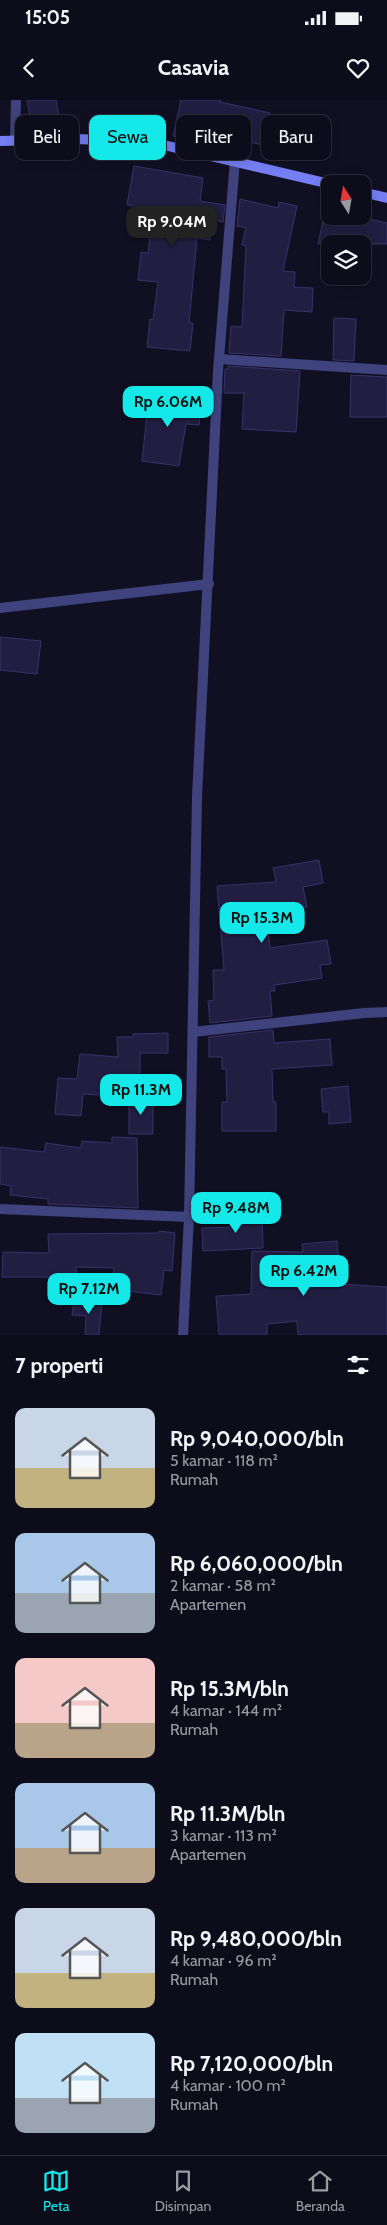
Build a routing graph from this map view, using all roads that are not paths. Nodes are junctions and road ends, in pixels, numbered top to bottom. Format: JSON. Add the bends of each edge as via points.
{"nodes":[{"id":1,"x":16,"y":100,"type":"edge"},
{"id":2,"x":16,"y":115,"type":"edge"},
{"id":3,"x":79,"y":139,"type":"edge"},
{"id":4,"x":15,"y":140,"type":"edge"},
{"id":5,"x":0,"y":141,"type":"edge"},
{"id":6,"x":176,"y":147,"type":"edge"},
{"id":7,"x":235,"y":160,"type":"joint"},
{"id":8,"x":321,"y":182,"type":"edge"},
{"id":9,"x":371,"y":194,"type":"edge"},
{"id":10,"x":387,"y":198,"type":"edge"},
{"id":11,"x":219,"y":359,"type":"junction"},
{"id":12,"x":387,"y":370,"type":"edge"},
{"id":13,"x":209,"y":584,"type":"junction"},
{"id":14,"x":0,"y":608,"type":"edge"},
{"id":15,"x":387,"y":1012,"type":"edge"},
{"id":16,"x":193,"y":1032,"type":"junction"},
{"id":17,"x":0,"y":1209,"type":"edge"},
{"id":18,"x":189,"y":1217,"type":"junction"},
{"id":19,"x":183,"y":1335,"type":"edge"}],
"edges":[{"from":1,"to":2,"type":"street"},
{"from":3,"to":6,"type":"street","via":[[155,143]]},
{"from":4,"to":5,"type":"street"},
{"from":7,"to":8,"type":"street"},
{"from":7,"to":11,"type":"street"},
{"from":9,"to":10,"type":"street"},
{"from":11,"to":12,"type":"street"},
{"from":11,"to":13,"type":"street"},
{"from":13,"to":14,"type":"street"},
{"from":13,"to":16,"type":"street","via":[[197,797]]},
{"from":15,"to":16,"type":"street"},
{"from":16,"to":18,"type":"street"},
{"from":17,"to":18,"type":"street"},
{"from":18,"to":19,"type":"street"}]}
